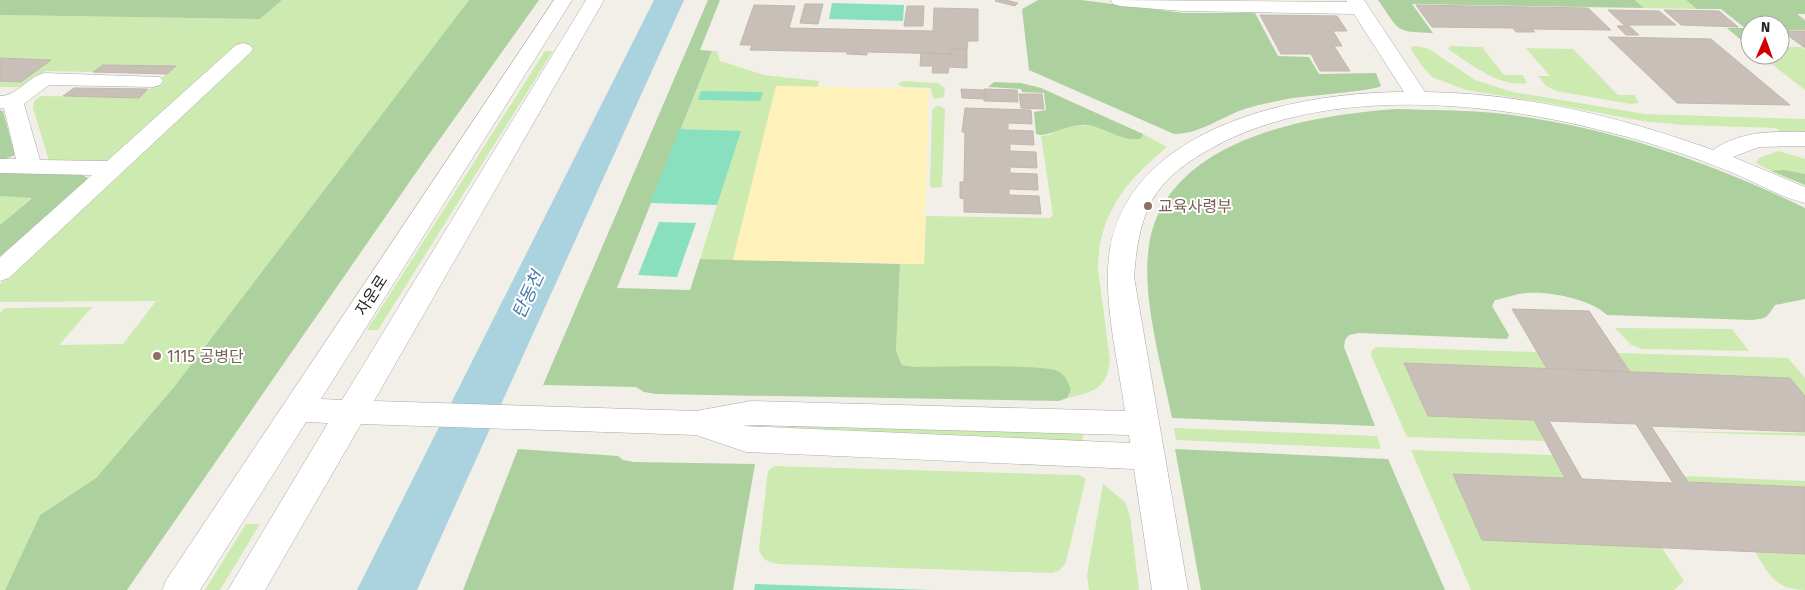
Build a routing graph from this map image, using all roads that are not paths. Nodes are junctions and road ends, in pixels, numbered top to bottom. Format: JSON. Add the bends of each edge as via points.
{"nodes":[{"id":1,"x":562,"y":0,"type":"edge"},
{"id":2,"x":595,"y":0,"type":"edge"},
{"id":3,"x":1120,"y":0,"type":"edge"},
{"id":4,"x":1358,"y":4,"type":"edge"},
{"id":5,"x":243,"y":49,"type":"dead end"},
{"id":6,"x":153,"y":81,"type":"dead end"},
{"id":7,"x":1419,"y":99,"type":"junction"},
{"id":8,"x":6,"y":102,"type":"edge"},
{"id":9,"x":1805,"y":139,"type":"edge"},
{"id":10,"x":1716,"y":158,"type":"junction"},
{"id":11,"x":0,"y":166,"type":"edge"},
{"id":12,"x":30,"y":166,"type":"junction"},
{"id":13,"x":112,"y":168,"type":"junction"},
{"id":14,"x":1805,"y":196,"type":"edge"},
{"id":15,"x":0,"y":272,"type":"edge"},
{"id":16,"x":297,"y":410,"type":"junction"},
{"id":17,"x":352,"y":411,"type":"junction"},
{"id":18,"x":1143,"y":422,"type":"junction"},
{"id":19,"x":696,"y":423,"type":"junction"},
{"id":20,"x":1150,"y":457,"type":"junction"},
{"id":21,"x":180,"y":590,"type":"edge"},
{"id":22,"x":246,"y":590,"type":"edge"},
{"id":23,"x":1170,"y":590,"type":"edge"}],
"edges":[{"from":1,"to":16,"type":"street","name":"자운로"},
{"from":2,"to":17,"type":"street"},
{"from":3,"to":4,"type":"street","via":[[1182,4]]},
{"from":4,"to":7,"type":"street"},
{"from":5,"to":13,"type":"street"},
{"from":6,"to":8,"type":"street","via":[[44,79]]},
{"from":7,"to":10,"type":"street","via":[[1489,103],[1578,118],[1654,137]]},
{"from":7,"to":18,"type":"street","via":[[1332,102],[1263,117],[1191,148],[1153,180],[1136,206],[1125,238],[1121,277]]},
{"from":8,"to":12,"type":"street"},
{"from":9,"to":10,"type":"street","via":[[1754,140],[1737,145]]},
{"from":10,"to":14,"type":"street"},
{"from":11,"to":12,"type":"street"},
{"from":12,"to":13,"type":"street"},
{"from":13,"to":15,"type":"street"},
{"from":16,"to":17,"type":"street"},
{"from":16,"to":21,"type":"street","name":"자운로"},
{"from":17,"to":19,"type":"street"},
{"from":17,"to":22,"type":"street"},
{"from":18,"to":19,"type":"street","via":[[752,412]]},
{"from":18,"to":20,"type":"street"},
{"from":19,"to":20,"type":"street","via":[[746,440]]},
{"from":20,"to":23,"type":"street"}]}
